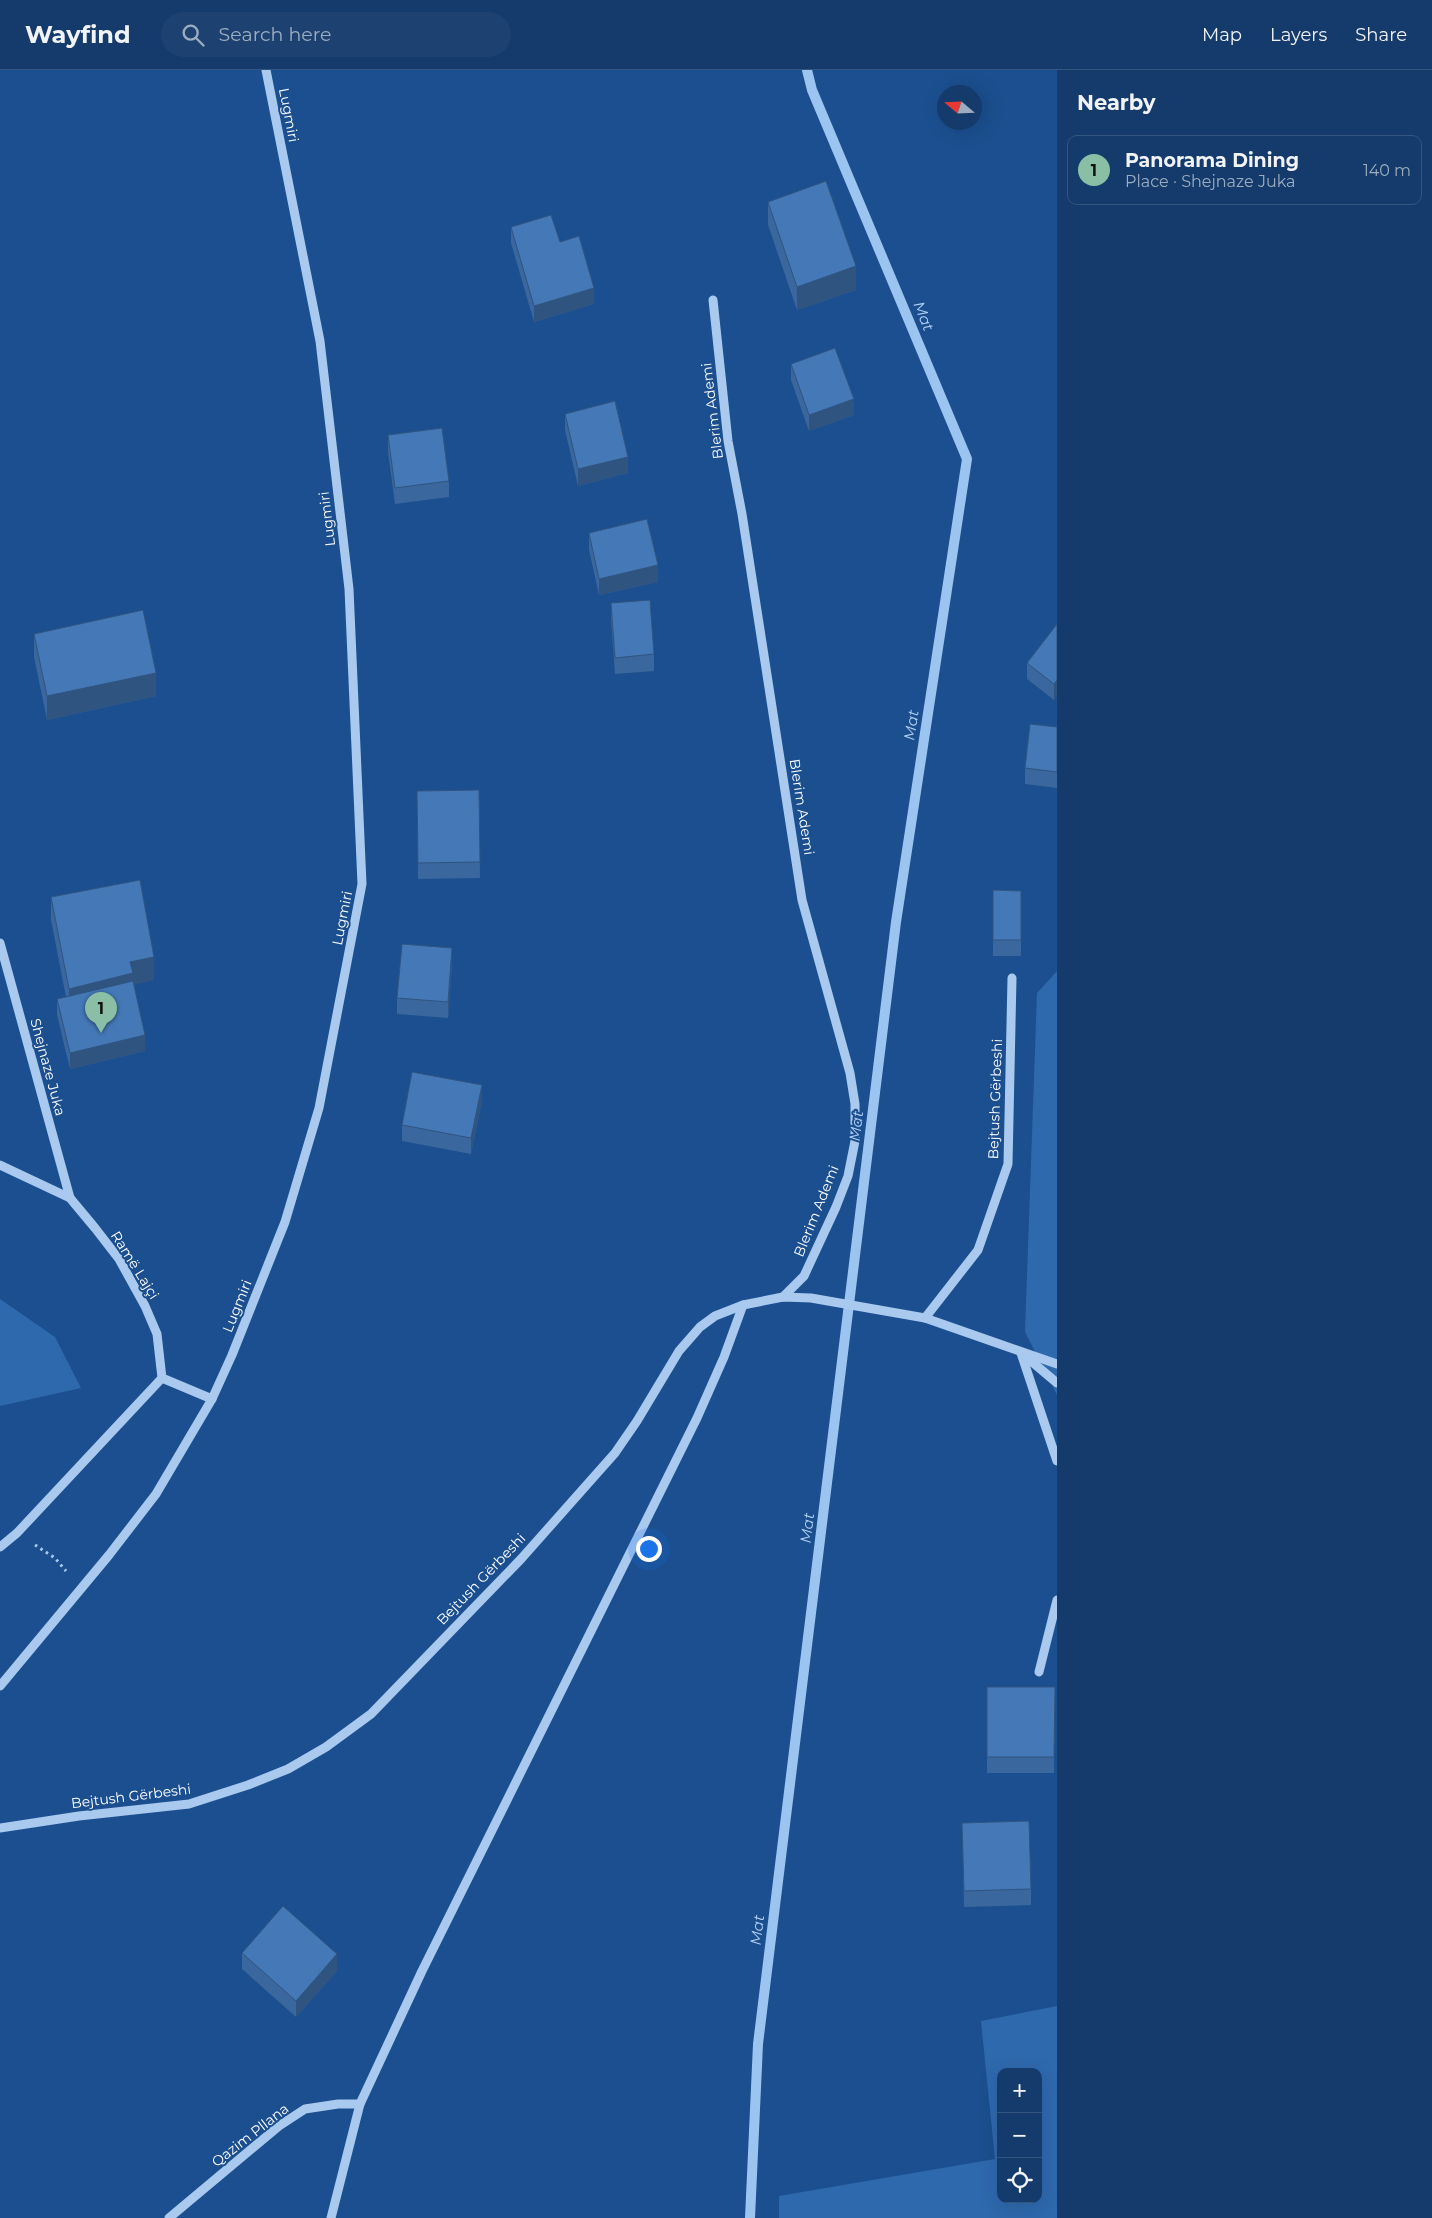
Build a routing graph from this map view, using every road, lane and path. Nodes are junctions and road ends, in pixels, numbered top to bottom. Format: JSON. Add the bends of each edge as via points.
{"nodes":[{"id":1,"x":266,"y":70,"type":"edge"},
{"id":2,"x":713,"y":300,"type":"dead end"},
{"id":3,"x":0,"y":943,"type":"edge"},
{"id":4,"x":1012,"y":978,"type":"dead end"},
{"id":5,"x":0,"y":1165,"type":"edge"},
{"id":6,"x":70,"y":1198,"type":"junction"},
{"id":7,"x":783,"y":1297,"type":"junction"},
{"id":8,"x":743,"y":1305,"type":"junction"},
{"id":9,"x":925,"y":1318,"type":"junction"},
{"id":10,"x":1021,"y":1353,"type":"junction"},
{"id":11,"x":1057,"y":1364,"type":"edge"},
{"id":12,"x":162,"y":1378,"type":"junction"},
{"id":13,"x":1057,"y":1383,"type":"edge"},
{"id":14,"x":212,"y":1399,"type":"junction"},
{"id":15,"x":1057,"y":1461,"type":"edge"},
{"id":16,"x":16,"y":1533,"type":"junction"},
{"id":17,"x":0,"y":1547,"type":"edge"},
{"id":18,"x":80,"y":1590,"type":"junction"},
{"id":19,"x":1057,"y":1600,"type":"edge"},
{"id":20,"x":1039,"y":1672,"type":"dead end"},
{"id":21,"x":0,"y":1686,"type":"edge"},
{"id":22,"x":0,"y":1828,"type":"edge"},
{"id":23,"x":360,"y":2104,"type":"junction"},
{"id":24,"x":169,"y":2218,"type":"edge"},
{"id":25,"x":331,"y":2218,"type":"edge"}],
"edges":[{"from":1,"to":14,"type":"street","name":"Lugmiri","via":[[321,351],[349,589],[362,884],[319,1108],[285,1222]]},
{"from":2,"to":7,"type":"street","name":"Blerim Ademi","via":[[728,441],[802,900],[850,1073],[855,1104],[855,1141],[848,1176],[804,1276]]},
{"from":3,"to":6,"type":"street","name":"Shejnaze Juka"},
{"from":4,"to":9,"type":"street","name":"Bejtush Gërbeshi","via":[[1008,1164],[978,1250]]},
{"from":5,"to":6,"type":"street","name":"Ramë Lajçi"},
{"from":6,"to":12,"type":"street","name":"Ramë Lajçi","via":[[119,1259],[145,1306],[157,1334]]},
{"from":7,"to":8,"type":"street","name":"Bejtush Gërbeshi"},
{"from":7,"to":9,"type":"street","name":"Bejtush Gërbeshi","via":[[811,1298]]},
{"from":8,"to":22,"type":"street","name":"Bejtush Gërbeshi","via":[[715,1316],[700,1327],[679,1351],[615,1453],[521,1559],[371,1714],[326,1747],[288,1769],[189,1804]]},
{"from":8,"to":23,"type":"street","via":[[697,1418],[422,1971]]},
{"from":9,"to":10,"type":"street","name":"Bejtush Gërbeshi"},
{"from":10,"to":11,"type":"street","name":"Bejtush Gërbeshi"},
{"from":10,"to":13,"type":"street"},
{"from":10,"to":15,"type":"street"},
{"from":12,"to":14,"type":"street"},
{"from":12,"to":16,"type":"street"},
{"from":14,"to":18,"type":"street","name":"Lugmiri","via":[[156,1494]]},
{"from":16,"to":17,"type":"street"},
{"from":16,"to":18,"type":"path","via":[[55,1558]]},
{"from":18,"to":21,"type":"street","name":"Lugmiri"},
{"from":19,"to":20,"type":"street"},
{"from":23,"to":24,"type":"street","name":"Qazim Pllana","via":[[305,2109],[279,2126]]},
{"from":23,"to":25,"type":"street"}]}
